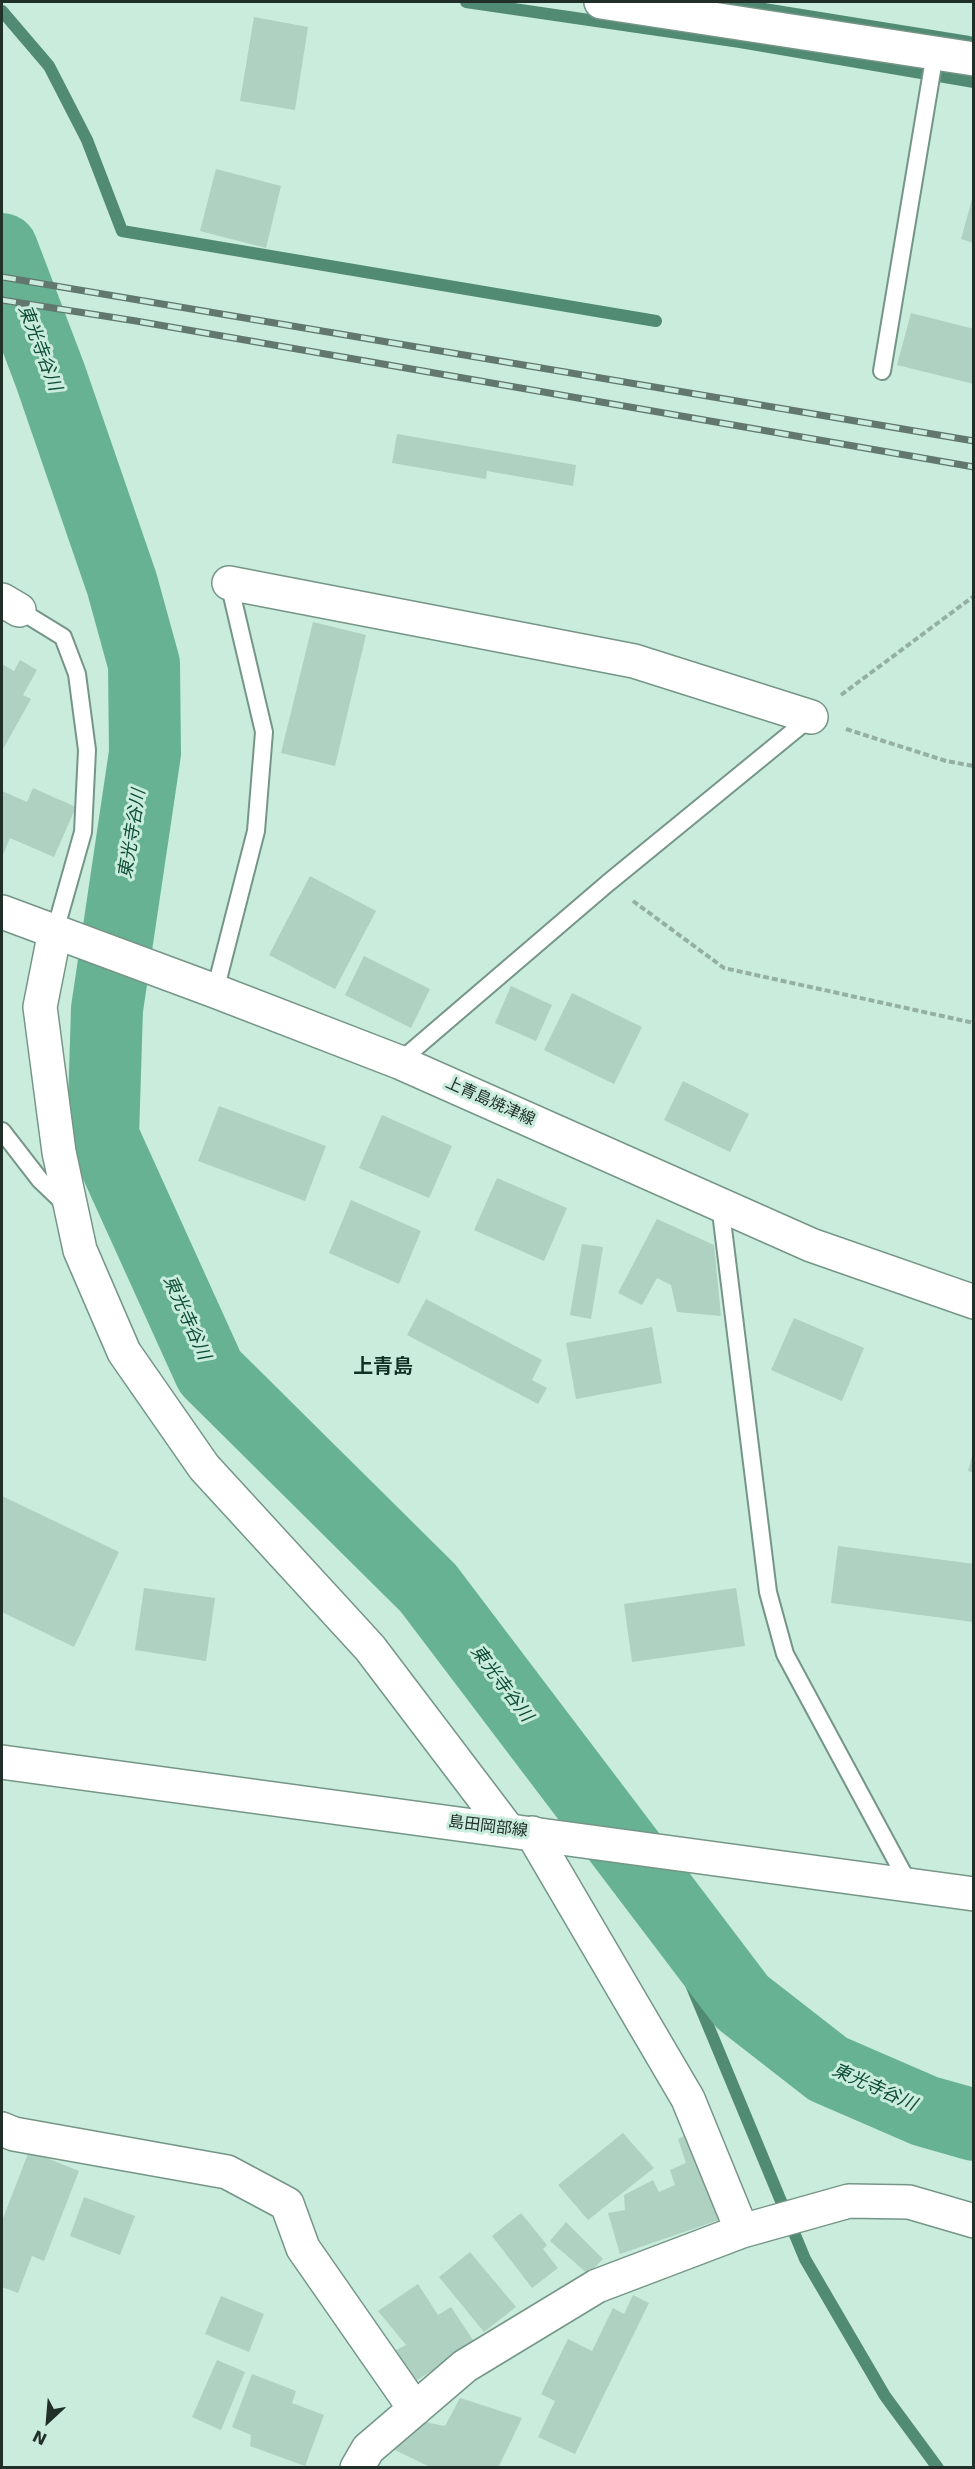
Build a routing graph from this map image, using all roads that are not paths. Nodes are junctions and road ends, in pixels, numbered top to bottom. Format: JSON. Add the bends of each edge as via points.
{"nodes":[{"id":1,"x":601,"y":2,"type":"edge"},
{"id":2,"x":935,"y":53,"type":"junction"},
{"id":3,"x":974,"y":59,"type":"edge"},
{"id":4,"x":882,"y":371,"type":"dead end"},
{"id":5,"x":229,"y":582,"type":"joint"},
{"id":6,"x":10,"y":605,"type":"edge"},
{"id":7,"x":811,"y":717,"type":"joint"},
{"id":8,"x":2,"y":912,"type":"edge"},
{"id":9,"x":55,"y":931,"type":"junction"},
{"id":10,"x":206,"y":988,"type":"junction"},
{"id":11,"x":399,"y":1062,"type":"junction"},
{"id":12,"x":2,"y":1131,"type":"edge"},
{"id":13,"x":720,"y":1204,"type":"junction"},
{"id":14,"x":72,"y":1211,"type":"junction"},
{"id":15,"x":974,"y":1302,"type":"edge"},
{"id":16,"x":2,"y":1762,"type":"edge"},
{"id":17,"x":520,"y":1832,"type":"junction"},
{"id":18,"x":911,"y":1887,"type":"junction"},
{"id":19,"x":974,"y":1894,"type":"edge"},
{"id":20,"x":2,"y":2129,"type":"edge"},
{"id":21,"x":974,"y":2221,"type":"edge"},
{"id":22,"x":742,"y":2232,"type":"junction"},
{"id":23,"x":415,"y":2409,"type":"junction"},
{"id":24,"x":357,"y":2468,"type":"edge"}],
"edges":[{"from":1,"to":2,"type":"street"},
{"from":2,"to":3,"type":"street"},
{"from":2,"to":4,"type":"lane"},
{"from":5,"to":7,"type":"street","via":[[634,661]]},
{"from":5,"to":10,"type":"lane","via":[[264,732],[256,831]]},
{"from":6,"to":9,"type":"lane","via":[[63,637],[77,674],[87,750],[83,832]]},
{"from":7,"to":11,"type":"lane","via":[[608,883]]},
{"from":8,"to":9,"type":"street","name":"上青島焼津線"},
{"from":9,"to":10,"type":"street","name":"上青島焼津線"},
{"from":9,"to":14,"type":"street","via":[[40,1007],[59,1152]]},
{"from":10,"to":11,"type":"street","name":"上青島焼津線"},
{"from":11,"to":13,"type":"street","name":"上青島焼津線"},
{"from":12,"to":14,"type":"lane","via":[[40,1180]]},
{"from":13,"to":15,"type":"street","name":"上青島焼津線","via":[[811,1245]]},
{"from":13,"to":18,"type":"lane","via":[[768,1592],[785,1654]]},
{"from":14,"to":17,"type":"street","via":[[80,1250],[124,1352],[204,1467],[370,1648]]},
{"from":16,"to":17,"type":"street","name":"島田岡部線"},
{"from":17,"to":18,"type":"street","name":"島田岡部線"},
{"from":17,"to":22,"type":"street","via":[[688,2099]]},
{"from":18,"to":19,"type":"street","name":"島田岡部線"},
{"from":20,"to":23,"type":"street","via":[[226,2172],[286,2204],[303,2248]]},
{"from":21,"to":22,"type":"street","via":[[909,2202],[849,2201]]},
{"from":22,"to":23,"type":"street","via":[[597,2286],[465,2366]]},
{"from":23,"to":24,"type":"street","via":[[368,2449]]}]}
